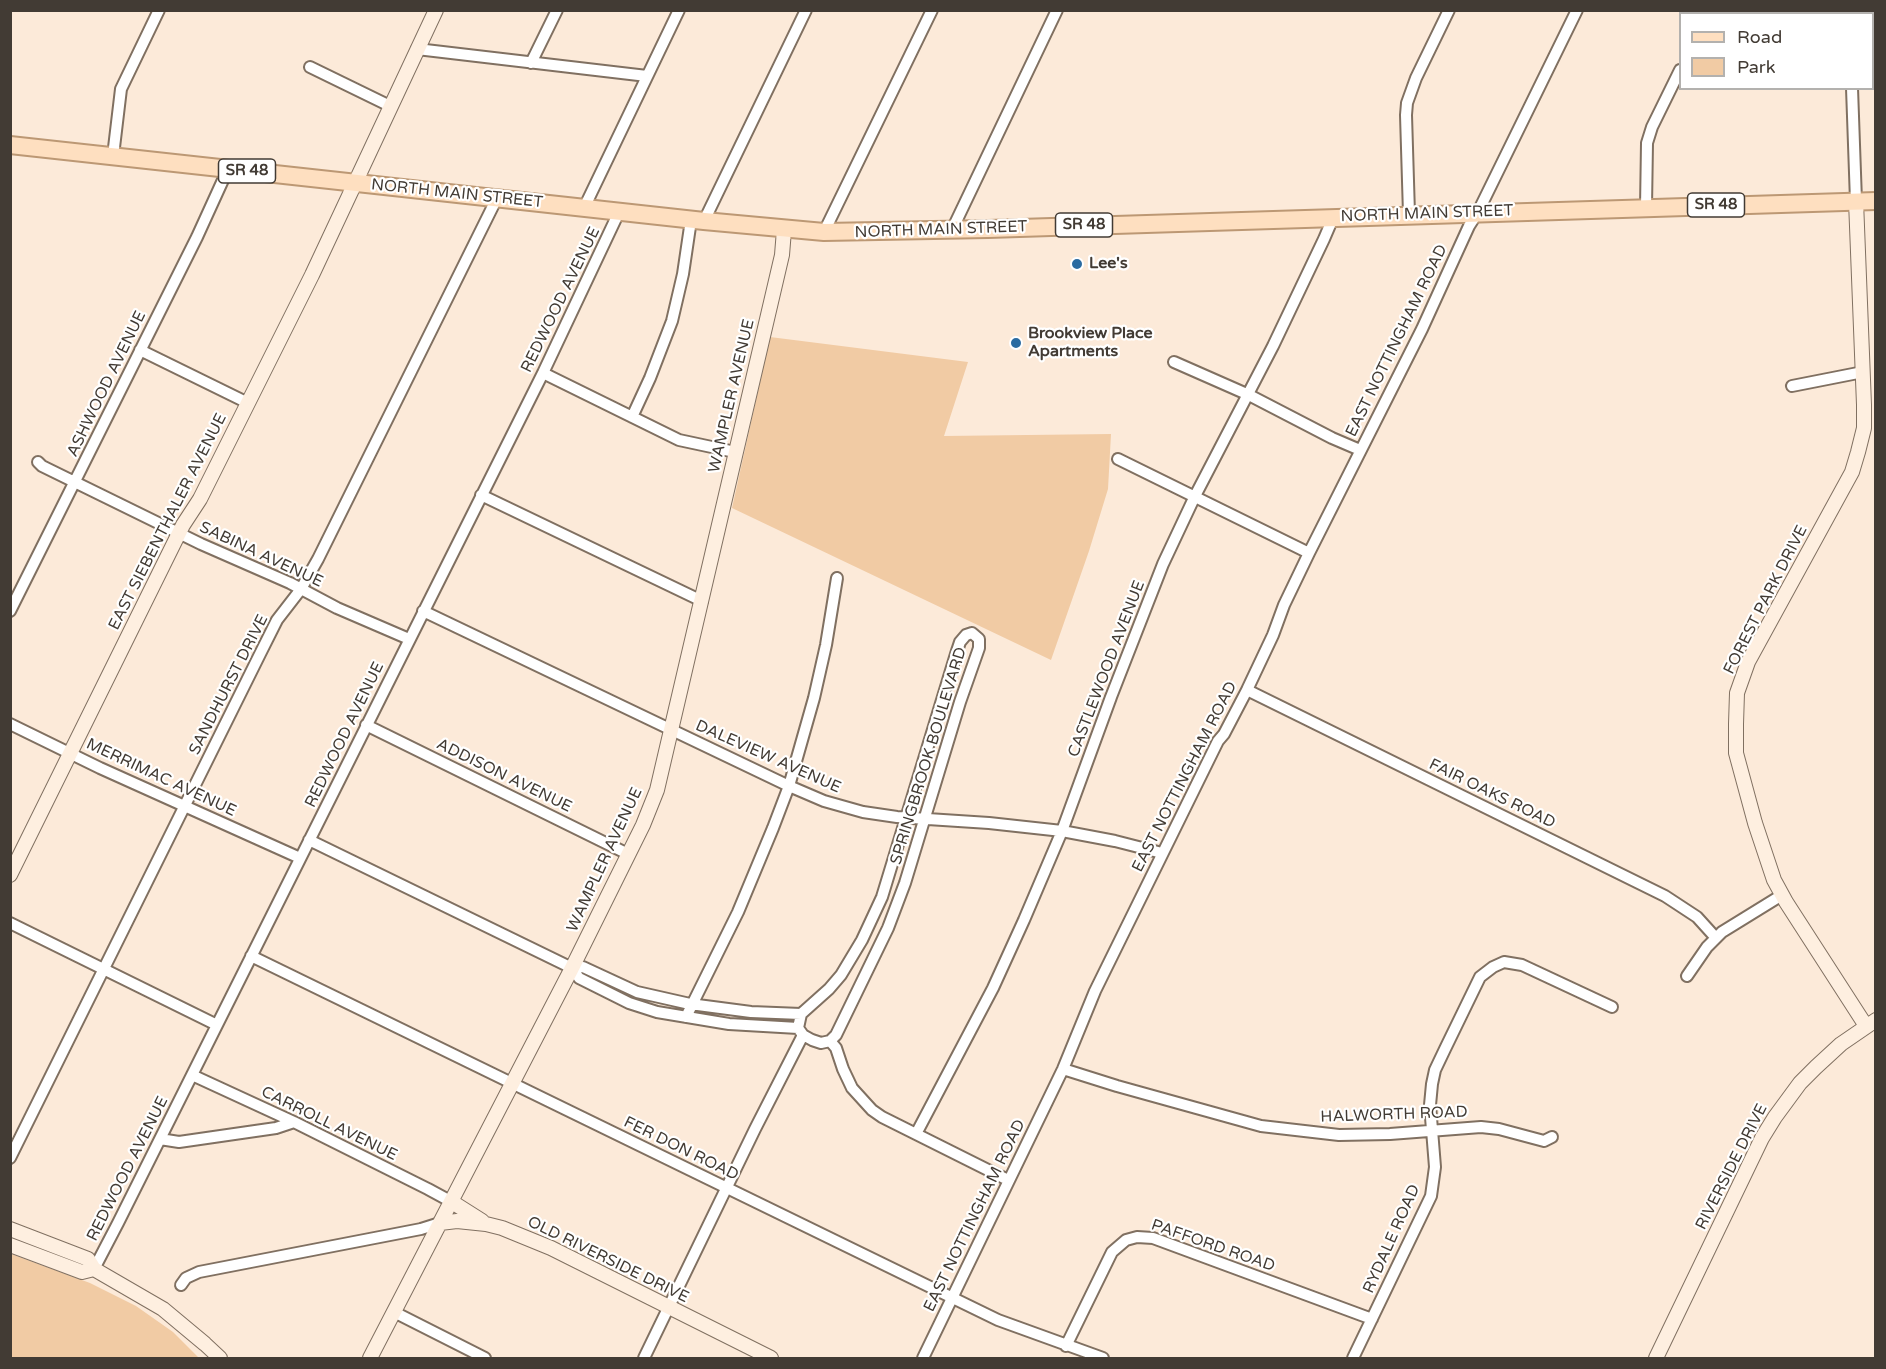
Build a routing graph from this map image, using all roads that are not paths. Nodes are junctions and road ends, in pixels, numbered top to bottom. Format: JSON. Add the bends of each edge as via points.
{"nodes":[{"id":1,"x":159,"y":10,"type":"edge"},
{"id":2,"x":436,"y":10,"type":"edge"},
{"id":3,"x":557,"y":10,"type":"edge"},
{"id":4,"x":679,"y":10,"type":"edge"},
{"id":5,"x":806,"y":10,"type":"edge"},
{"id":6,"x":932,"y":10,"type":"edge"},
{"id":7,"x":1057,"y":10,"type":"edge"},
{"id":8,"x":1449,"y":10,"type":"edge"},
{"id":9,"x":1577,"y":10,"type":"edge"},
{"id":10,"x":417,"y":49,"type":"junction"},
{"id":11,"x":531,"y":63,"type":"junction"},
{"id":12,"x":310,"y":68,"type":"dead end"},
{"id":13,"x":647,"y":76,"type":"junction"},
{"id":14,"x":1678,"y":81,"type":"edge"},
{"id":15,"x":1852,"y":90,"type":"edge"},
{"id":16,"x":390,"y":106,"type":"junction"},
{"id":17,"x":10,"y":145,"type":"edge"},
{"id":18,"x":113,"y":156,"type":"junction"},
{"id":19,"x":228,"y":169,"type":"junction"},
{"id":20,"x":355,"y":183,"type":"junction"},
{"id":21,"x":497,"y":198,"type":"junction"},
{"id":22,"x":1856,"y":201,"type":"junction"},
{"id":23,"x":1875,"y":201,"type":"edge"},
{"id":24,"x":1646,"y":207,"type":"junction"},
{"id":25,"x":584,"y":208,"type":"junction"},
{"id":26,"x":619,"y":212,"type":"junction"},
{"id":27,"x":1478,"y":212,"type":"junction"},
{"id":28,"x":1409,"y":214,"type":"junction"},
{"id":29,"x":1333,"y":218,"type":"junction"},
{"id":30,"x":697,"y":221,"type":"junction"},
{"id":31,"x":784,"y":230,"type":"junction"},
{"id":32,"x":952,"y":230,"type":"junction"},
{"id":33,"x":825,"y":232,"type":"junction"},
{"id":34,"x":140,"y":350,"type":"junction"},
{"id":35,"x":1174,"y":362,"type":"dead end"},
{"id":36,"x":1869,"y":370,"type":"edge"},
{"id":37,"x":543,"y":373,"type":"junction"},
{"id":38,"x":1792,"y":386,"type":"dead end"},
{"id":39,"x":1249,"y":395,"type":"junction"},
{"id":40,"x":248,"y":403,"type":"junction"},
{"id":41,"x":632,"y":417,"type":"junction"},
{"id":42,"x":1360,"y":450,"type":"junction"},
{"id":43,"x":735,"y":452,"type":"junction"},
{"id":44,"x":1118,"y":459,"type":"dead end"},
{"id":45,"x":38,"y":462,"type":"dead end"},
{"id":46,"x":75,"y":481,"type":"junction"},
{"id":47,"x":481,"y":495,"type":"junction"},
{"id":48,"x":1195,"y":496,"type":"junction"},
{"id":49,"x":179,"y":533,"type":"junction"},
{"id":50,"x":1309,"y":553,"type":"junction"},
{"id":51,"x":837,"y":578,"type":"dead end"},
{"id":52,"x":301,"y":590,"type":"junction"},
{"id":53,"x":702,"y":601,"type":"junction"},
{"id":54,"x":10,"y":611,"type":"edge"},
{"id":55,"x":423,"y":611,"type":"junction"},
{"id":56,"x":409,"y":639,"type":"junction"},
{"id":57,"x":1247,"y":690,"type":"junction"},
{"id":58,"x":10,"y":724,"type":"edge"},
{"id":59,"x":366,"y":725,"type":"junction"},
{"id":60,"x":672,"y":730,"type":"junction"},
{"id":61,"x":71,"y":753,"type":"junction"},
{"id":62,"x":789,"y":786,"type":"junction"},
{"id":63,"x":186,"y":807,"type":"junction"},
{"id":64,"x":906,"y":818,"type":"junction"},
{"id":65,"x":926,"y":819,"type":"junction"},
{"id":66,"x":1062,"y":831,"type":"junction"},
{"id":67,"x":309,"y":840,"type":"junction"},
{"id":68,"x":1162,"y":853,"type":"junction"},
{"id":69,"x":628,"y":854,"type":"junction"},
{"id":70,"x":300,"y":858,"type":"junction"},
{"id":71,"x":10,"y":875,"type":"edge"},
{"id":72,"x":1782,"y":895,"type":"junction"},
{"id":73,"x":10,"y":922,"type":"edge"},
{"id":74,"x":1716,"y":938,"type":"junction"},
{"id":75,"x":251,"y":956,"type":"junction"},
{"id":76,"x":572,"y":968,"type":"junction"},
{"id":77,"x":105,"y":970,"type":"junction"},
{"id":78,"x":1686,"y":976,"type":"dead end"},
{"id":79,"x":690,"y":1004,"type":"junction"},
{"id":80,"x":1612,"y":1008,"type":"dead end"},
{"id":81,"x":801,"y":1014,"type":"junction"},
{"id":82,"x":686,"y":1017,"type":"junction"},
{"id":83,"x":1871,"y":1023,"type":"edge"},
{"id":84,"x":217,"y":1025,"type":"junction"},
{"id":85,"x":801,"y":1031,"type":"junction"},
{"id":86,"x":830,"y":1041,"type":"junction"},
{"id":87,"x":1063,"y":1069,"type":"junction"},
{"id":88,"x":192,"y":1075,"type":"junction"},
{"id":89,"x":512,"y":1083,"type":"junction"},
{"id":90,"x":294,"y":1122,"type":"junction"},
{"id":91,"x":1432,"y":1130,"type":"junction"},
{"id":92,"x":916,"y":1134,"type":"junction"},
{"id":93,"x":1552,"y":1137,"type":"dead end"},
{"id":94,"x":160,"y":1138,"type":"junction"},
{"id":95,"x":10,"y":1158,"type":"edge"},
{"id":96,"x":1008,"y":1180,"type":"junction"},
{"id":97,"x":727,"y":1188,"type":"junction"},
{"id":98,"x":452,"y":1202,"type":"junction"},
{"id":99,"x":440,"y":1222,"type":"junction"},
{"id":100,"x":486,"y":1224,"type":"junction"},
{"id":101,"x":10,"y":1229,"type":"edge"},
{"id":102,"x":10,"y":1245,"type":"edge"},
{"id":103,"x":93,"y":1269,"type":"junction"},
{"id":104,"x":181,"y":1285,"type":"dead end"},
{"id":105,"x":952,"y":1298,"type":"junction"},
{"id":106,"x":669,"y":1307,"type":"junction"},
{"id":107,"x":394,"y":1312,"type":"junction"},
{"id":108,"x":1372,"y":1319,"type":"junction"},
{"id":109,"x":1066,"y":1346,"type":"junction"},
{"id":110,"x":220,"y":1359,"type":"edge"},
{"id":111,"x":370,"y":1359,"type":"edge"},
{"id":112,"x":485,"y":1359,"type":"edge"},
{"id":113,"x":644,"y":1359,"type":"edge"},
{"id":114,"x":771,"y":1359,"type":"edge"},
{"id":115,"x":923,"y":1359,"type":"edge"},
{"id":116,"x":1103,"y":1359,"type":"edge"},
{"id":117,"x":1353,"y":1359,"type":"edge"},
{"id":118,"x":1656,"y":1359,"type":"edge"}],
"edges":[{"from":1,"to":18,"type":"street","via":[[121,89]]},
{"from":2,"to":10,"type":"street","name":"EAST SIEBENTHALER AVENUE"},
{"from":3,"to":11,"type":"street"},
{"from":4,"to":13,"type":"street"},
{"from":5,"to":30,"type":"street"},
{"from":6,"to":33,"type":"street"},
{"from":7,"to":32,"type":"street"},
{"from":8,"to":28,"type":"street","via":[[1407,103]]},
{"from":9,"to":27,"type":"street","name":"EAST NOTTINGHAM ROAD"},
{"from":10,"to":11,"type":"street"},
{"from":10,"to":16,"type":"street","name":"EAST SIEBENTHALER AVENUE"},
{"from":11,"to":13,"type":"street"},
{"from":12,"to":16,"type":"street"},
{"from":13,"to":25,"type":"street"},
{"from":14,"to":24,"type":"street","via":[[1647,143]]},
{"from":15,"to":22,"type":"street"},
{"from":16,"to":20,"type":"street","name":"EAST SIEBENTHALER AVENUE"},
{"from":17,"to":18,"type":"main road","name":"NORTH MAIN STREET","number":"SR 48"},
{"from":18,"to":19,"type":"main road","name":"NORTH MAIN STREET","number":"SR 48"},
{"from":19,"to":20,"type":"main road","name":"NORTH MAIN STREET","number":"SR 48"},
{"from":19,"to":34,"type":"street","name":"ASHWOOD AVENUE"},
{"from":20,"to":21,"type":"main road","name":"NORTH MAIN STREET","number":"SR 48"},
{"from":20,"to":40,"type":"street","name":"EAST SIEBENTHALER AVENUE"},
{"from":21,"to":25,"type":"main road","name":"NORTH MAIN STREET","number":"SR 48"},
{"from":21,"to":52,"type":"street","name":"SANDHURST DRIVE"},
{"from":22,"to":23,"type":"main road","name":"NORTH MAIN STREET","number":"SR 48"},
{"from":22,"to":24,"type":"main road","name":"NORTH MAIN STREET","number":"SR 48"},
{"from":22,"to":36,"type":"street","name":"FOREST PARK DRIVE"},
{"from":24,"to":27,"type":"main road","name":"NORTH MAIN STREET","number":"SR 48"},
{"from":25,"to":26,"type":"main road","name":"NORTH MAIN STREET","number":"SR 48"},
{"from":26,"to":30,"type":"main road","name":"NORTH MAIN STREET","number":"SR 48"},
{"from":26,"to":37,"type":"street","name":"REDWOOD AVENUE"},
{"from":27,"to":28,"type":"main road","name":"NORTH MAIN STREET","number":"SR 48"},
{"from":27,"to":42,"type":"street","name":"EAST NOTTINGHAM ROAD"},
{"from":28,"to":29,"type":"main road","name":"NORTH MAIN STREET","number":"SR 48"},
{"from":29,"to":32,"type":"main road","name":"NORTH MAIN STREET","number":"SR 48"},
{"from":29,"to":39,"type":"street","name":"CASTLEWOOD AVENUE"},
{"from":30,"to":31,"type":"main road","name":"NORTH MAIN STREET","number":"SR 48"},
{"from":30,"to":41,"type":"street","via":[[672,321]]},
{"from":31,"to":33,"type":"main road","name":"NORTH MAIN STREET","number":"SR 48"},
{"from":31,"to":43,"type":"street","name":"WAMPLER AVENUE","via":[[782,255]]},
{"from":32,"to":33,"type":"main road","name":"NORTH MAIN STREET","number":"SR 48"},
{"from":34,"to":40,"type":"street"},
{"from":34,"to":46,"type":"street","name":"ASHWOOD AVENUE"},
{"from":35,"to":39,"type":"street"},
{"from":36,"to":38,"type":"street"},
{"from":36,"to":72,"type":"street","name":"FOREST PARK DRIVE","via":[[1864,428],[1852,472],[1748,662],[1737,693],[1736,753],[1763,851]]},
{"from":37,"to":41,"type":"street"},
{"from":37,"to":47,"type":"street","name":"REDWOOD AVENUE"},
{"from":39,"to":42,"type":"street"},
{"from":39,"to":48,"type":"street","name":"CASTLEWOOD AVENUE"},
{"from":40,"to":49,"type":"street","name":"EAST SIEBENTHALER AVENUE"},
{"from":41,"to":43,"type":"street","via":[[679,440]]},
{"from":42,"to":50,"type":"street","name":"EAST NOTTINGHAM ROAD"},
{"from":43,"to":53,"type":"street","name":"WAMPLER AVENUE"},
{"from":44,"to":48,"type":"street"},
{"from":45,"to":46,"type":"street","name":"SABINA AVENUE"},
{"from":46,"to":49,"type":"street","name":"SABINA AVENUE"},
{"from":46,"to":54,"type":"street","name":"ASHWOOD AVENUE"},
{"from":47,"to":53,"type":"street"},
{"from":47,"to":55,"type":"street","name":"REDWOOD AVENUE"},
{"from":48,"to":50,"type":"street"},
{"from":48,"to":66,"type":"street","name":"CASTLEWOOD AVENUE","via":[[1144,610]]},
{"from":49,"to":52,"type":"street","name":"SABINA AVENUE"},
{"from":49,"to":61,"type":"street","name":"EAST SIEBENTHALER AVENUE"},
{"from":50,"to":57,"type":"street","name":"EAST NOTTINGHAM ROAD"},
{"from":51,"to":62,"type":"street","via":[[819,677]]},
{"from":52,"to":56,"type":"street","name":"SABINA AVENUE"},
{"from":52,"to":63,"type":"street","name":"SANDHURST DRIVE","via":[[278,620]]},
{"from":53,"to":60,"type":"street","name":"WAMPLER AVENUE"},
{"from":55,"to":56,"type":"street","name":"REDWOOD AVENUE"},
{"from":55,"to":60,"type":"street","name":"DALEVIEW AVENUE"},
{"from":56,"to":59,"type":"street","name":"REDWOOD AVENUE"},
{"from":57,"to":68,"type":"street","name":"EAST NOTTINGHAM ROAD"},
{"from":57,"to":74,"type":"street","name":"FAIR OAKS ROAD","via":[[1665,896],[1697,918]]},
{"from":58,"to":61,"type":"street","name":"MERRIMAC AVENUE"},
{"from":59,"to":67,"type":"street","name":"REDWOOD AVENUE"},
{"from":59,"to":69,"type":"street","name":"ADDISON AVENUE"},
{"from":60,"to":62,"type":"street","name":"DALEVIEW AVENUE"},
{"from":60,"to":69,"type":"street","name":"WAMPLER AVENUE","via":[[657,790]]},
{"from":61,"to":63,"type":"street","name":"MERRIMAC AVENUE"},
{"from":61,"to":71,"type":"street","name":"EAST SIEBENTHALER AVENUE"},
{"from":62,"to":64,"type":"street","name":"DALEVIEW AVENUE","via":[[847,808]]},
{"from":62,"to":79,"type":"street","via":[[738,912]]},
{"from":63,"to":70,"type":"street","name":"MERRIMAC AVENUE"},
{"from":63,"to":77,"type":"street","name":"SANDHURST DRIVE"},
{"from":64,"to":65,"type":"street","name":"DALEVIEW AVENUE"},
{"from":64,"to":65,"type":"street","name":"SPRINGBROOK BOULEVARD","via":[[960,642],[972,633],[979,639],[979,648]]},
{"from":64,"to":81,"type":"street","name":"SPRINGBROOK BOULEVARD","via":[[882,897],[862,940],[841,975]]},
{"from":65,"to":66,"type":"street","name":"DALEVIEW AVENUE"},
{"from":65,"to":86,"type":"street","name":"SPRINGBROOK BOULEVARD","via":[[888,928]]},
{"from":66,"to":68,"type":"street","name":"DALEVIEW AVENUE"},
{"from":66,"to":92,"type":"street","name":"CASTLEWOOD AVENUE","via":[[993,988]]},
{"from":67,"to":70,"type":"street","name":"REDWOOD AVENUE"},
{"from":67,"to":76,"type":"street"},
{"from":68,"to":87,"type":"street","name":"EAST NOTTINGHAM ROAD","via":[[1095,991]]},
{"from":69,"to":76,"type":"street","name":"WAMPLER AVENUE"},
{"from":70,"to":75,"type":"street","name":"REDWOOD AVENUE"},
{"from":72,"to":74,"type":"street"},
{"from":72,"to":83,"type":"street","name":"FOREST PARK DRIVE"},
{"from":73,"to":77,"type":"street"},
{"from":74,"to":78,"type":"street"},
{"from":75,"to":84,"type":"street","name":"REDWOOD AVENUE"},
{"from":75,"to":89,"type":"street","name":"FER DON ROAD"},
{"from":76,"to":79,"type":"street","via":[[583,967],[637,992]]},
{"from":76,"to":82,"type":"street","via":[[579,978],[629,1003]]},
{"from":76,"to":89,"type":"street","name":"WAMPLER AVENUE"},
{"from":77,"to":84,"type":"street"},
{"from":77,"to":95,"type":"street","name":"SANDHURST DRIVE"},
{"from":79,"to":81,"type":"street"},
{"from":79,"to":82,"type":"street"},
{"from":80,"to":91,"type":"street","name":"RYDALE ROAD","via":[[1522,965],[1511,962],[1486,971],[1476,982],[1435,1070]]},
{"from":81,"to":85,"type":"street"},
{"from":82,"to":85,"type":"street"},
{"from":83,"to":118,"type":"street","name":"RIVERSIDE DRIVE","via":[[1816,1066],[1775,1117]]},
{"from":84,"to":88,"type":"street","name":"REDWOOD AVENUE"},
{"from":85,"to":86,"type":"street","via":[[821,1043]]},
{"from":85,"to":97,"type":"street"},
{"from":86,"to":92,"type":"street","via":[[861,1100],[882,1118]]},
{"from":87,"to":91,"type":"street","name":"HALWORTH ROAD","via":[[1261,1126],[1340,1135]]},
{"from":87,"to":96,"type":"street","name":"EAST NOTTINGHAM ROAD"},
{"from":88,"to":90,"type":"street","name":"CARROLL AVENUE"},
{"from":88,"to":94,"type":"street","name":"REDWOOD AVENUE"},
{"from":89,"to":97,"type":"street","name":"FER DON ROAD"},
{"from":89,"to":98,"type":"street","name":"WAMPLER AVENUE"},
{"from":90,"to":94,"type":"street","via":[[179,1142]]},
{"from":90,"to":98,"type":"street","name":"CARROLL AVENUE"},
{"from":91,"to":93,"type":"street","name":"HALWORTH ROAD","via":[[1480,1127],[1544,1141]]},
{"from":91,"to":108,"type":"street","name":"RYDALE ROAD","via":[[1436,1167],[1431,1196]]},
{"from":92,"to":96,"type":"street"},
{"from":94,"to":103,"type":"street","name":"REDWOOD AVENUE"},
{"from":96,"to":105,"type":"street","name":"EAST NOTTINGHAM ROAD"},
{"from":97,"to":105,"type":"street","name":"FER DON ROAD"},
{"from":97,"to":106,"type":"street"},
{"from":98,"to":99,"type":"street","name":"WAMPLER AVENUE"},
{"from":98,"to":100,"type":"street"},
{"from":99,"to":100,"type":"street","name":"OLD RIVERSIDE DRIVE"},
{"from":99,"to":104,"type":"street","name":"OLD RIVERSIDE DRIVE","via":[[199,1272]]},
{"from":99,"to":107,"type":"street","name":"WAMPLER AVENUE"},
{"from":100,"to":106,"type":"street","name":"OLD RIVERSIDE DRIVE","via":[[551,1248]]},
{"from":101,"to":103,"type":"street","via":[[88,1259]]},
{"from":102,"to":103,"type":"street","via":[[82,1272]]},
{"from":103,"to":110,"type":"street","via":[[163,1309]]},
{"from":105,"to":109,"type":"street","name":"FER DON ROAD"},
{"from":105,"to":115,"type":"street","name":"EAST NOTTINGHAM ROAD"},
{"from":106,"to":113,"type":"street"},
{"from":106,"to":114,"type":"street","name":"OLD RIVERSIDE DRIVE"},
{"from":107,"to":111,"type":"street","name":"WAMPLER AVENUE"},
{"from":107,"to":112,"type":"street"},
{"from":108,"to":109,"type":"street","name":"PAFFORD ROAD","via":[[1153,1238],[1137,1237],[1126,1240],[1112,1252]]},
{"from":108,"to":117,"type":"street","name":"RYDALE ROAD"},
{"from":109,"to":116,"type":"street","name":"FER DON ROAD"}]}
